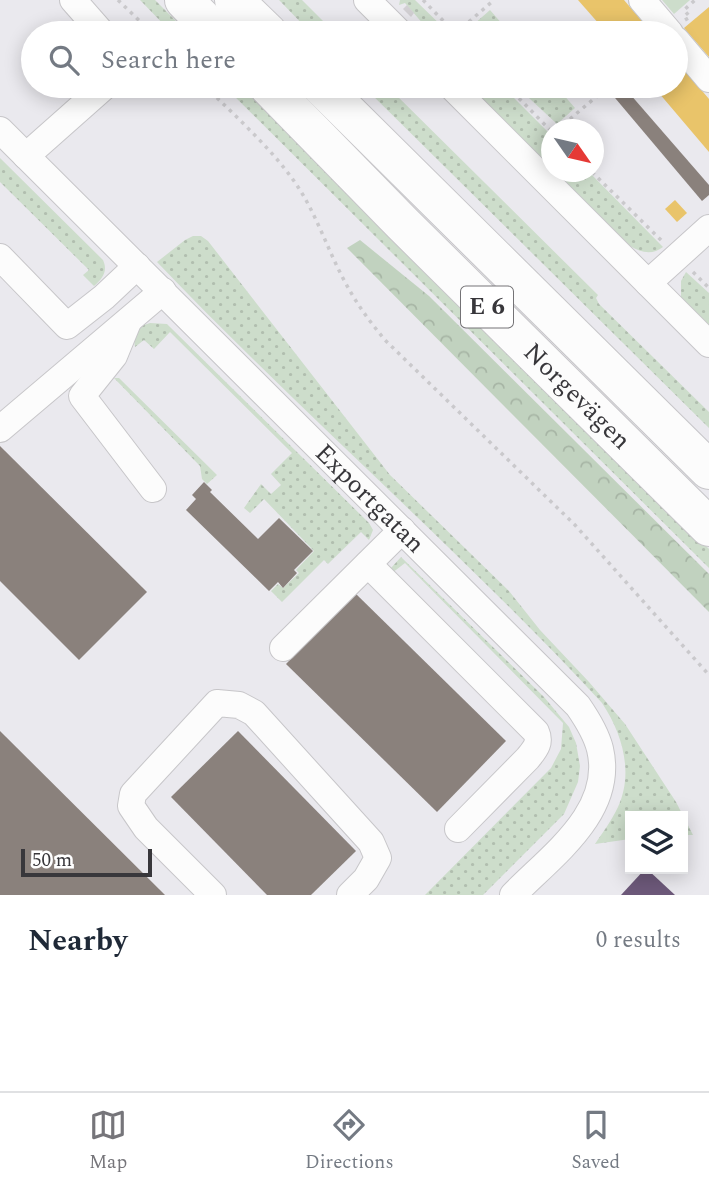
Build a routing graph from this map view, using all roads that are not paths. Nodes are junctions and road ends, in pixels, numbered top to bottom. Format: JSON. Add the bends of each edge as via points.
{"nodes":[{"id":1,"x":73,"y":0,"type":"edge"},
{"id":2,"x":184,"y":0,"type":"edge"},
{"id":3,"x":234,"y":0,"type":"edge"},
{"id":4,"x":368,"y":0,"type":"edge"},
{"id":5,"x":642,"y":0,"type":"edge"},
{"id":6,"x":91,"y":21,"type":"edge"},
{"id":7,"x":204,"y":21,"type":"edge"},
{"id":8,"x":256,"y":21,"type":"edge"},
{"id":9,"x":388,"y":21,"type":"edge"},
{"id":10,"x":660,"y":21,"type":"edge"},
{"id":11,"x":688,"y":54,"type":"edge"},
{"id":12,"x":709,"y":79,"type":"edge"},
{"id":13,"x":91,"y":98,"type":"edge"},
{"id":14,"x":280,"y":98,"type":"edge"},
{"id":15,"x":333,"y":98,"type":"edge"},
{"id":16,"x":463,"y":98,"type":"edge"},
{"id":17,"x":0,"y":130,"type":"edge"},
{"id":18,"x":26,"y":156,"type":"junction"},
{"id":19,"x":709,"y":228,"type":"edge"},
{"id":20,"x":0,"y":257,"type":"edge"},
{"id":21,"x":137,"y":266,"type":"junction"},
{"id":22,"x":648,"y":283,"type":"junction"},
{"id":23,"x":163,"y":291,"type":"junction"},
{"id":24,"x":128,"y":321,"type":"junction"},
{"id":25,"x":709,"y":344,"type":"edge"},
{"id":26,"x":0,"y":429,"type":"edge"},
{"id":27,"x":709,"y":470,"type":"edge"},
{"id":28,"x":153,"y":489,"type":"dead end"},
{"id":29,"x":709,"y":527,"type":"edge"},
{"id":30,"x":402,"y":530,"type":"junction"},
{"id":31,"x":368,"y":564,"type":"junction"},
{"id":32,"x":283,"y":648,"type":"dead end"},
{"id":33,"x":458,"y":829,"type":"dead end"},
{"id":34,"x":213,"y":895,"type":"edge"},
{"id":35,"x":350,"y":895,"type":"edge"},
{"id":36,"x":513,"y":895,"type":"edge"}],
"edges":[{"from":1,"to":6,"type":"street"},
{"from":2,"to":7,"type":"highway"},
{"from":3,"to":8,"type":"highway"},
{"from":4,"to":9,"type":"street"},
{"from":5,"to":10,"type":"street"},
{"from":11,"to":12,"type":"street"},
{"from":13,"to":18,"type":"street"},
{"from":14,"to":29,"type":"highway","name":"Norgevägen","number":"E 6"},
{"from":15,"to":27,"type":"highway","name":"Norgevägen","number":"E 6"},
{"from":16,"to":22,"type":"street"},
{"from":17,"to":18,"type":"street","name":"Exportgatan"},
{"from":18,"to":21,"type":"street","name":"Exportgatan"},
{"from":19,"to":22,"type":"street"},
{"from":20,"to":21,"type":"street","via":[[67,326]]},
{"from":21,"to":23,"type":"street","name":"Exportgatan"},
{"from":22,"to":25,"type":"street"},
{"from":23,"to":24,"type":"street"},
{"from":23,"to":30,"type":"street","name":"Exportgatan"},
{"from":24,"to":26,"type":"street"},
{"from":24,"to":28,"type":"street","via":[[114,356],[82,396]]},
{"from":30,"to":31,"type":"street"},
{"from":30,"to":36,"type":"street","name":"Exportgatan","via":[[578,705],[600,748],[601,775],[590,813]]},
{"from":31,"to":32,"type":"street"},
{"from":31,"to":33,"type":"street","via":[[539,738],[528,758]]},
{"from":34,"to":35,"type":"street","via":[[146,828],[131,806],[133,794],[217,704],[239,705],[254,713],[371,842],[378,858]]}]}
